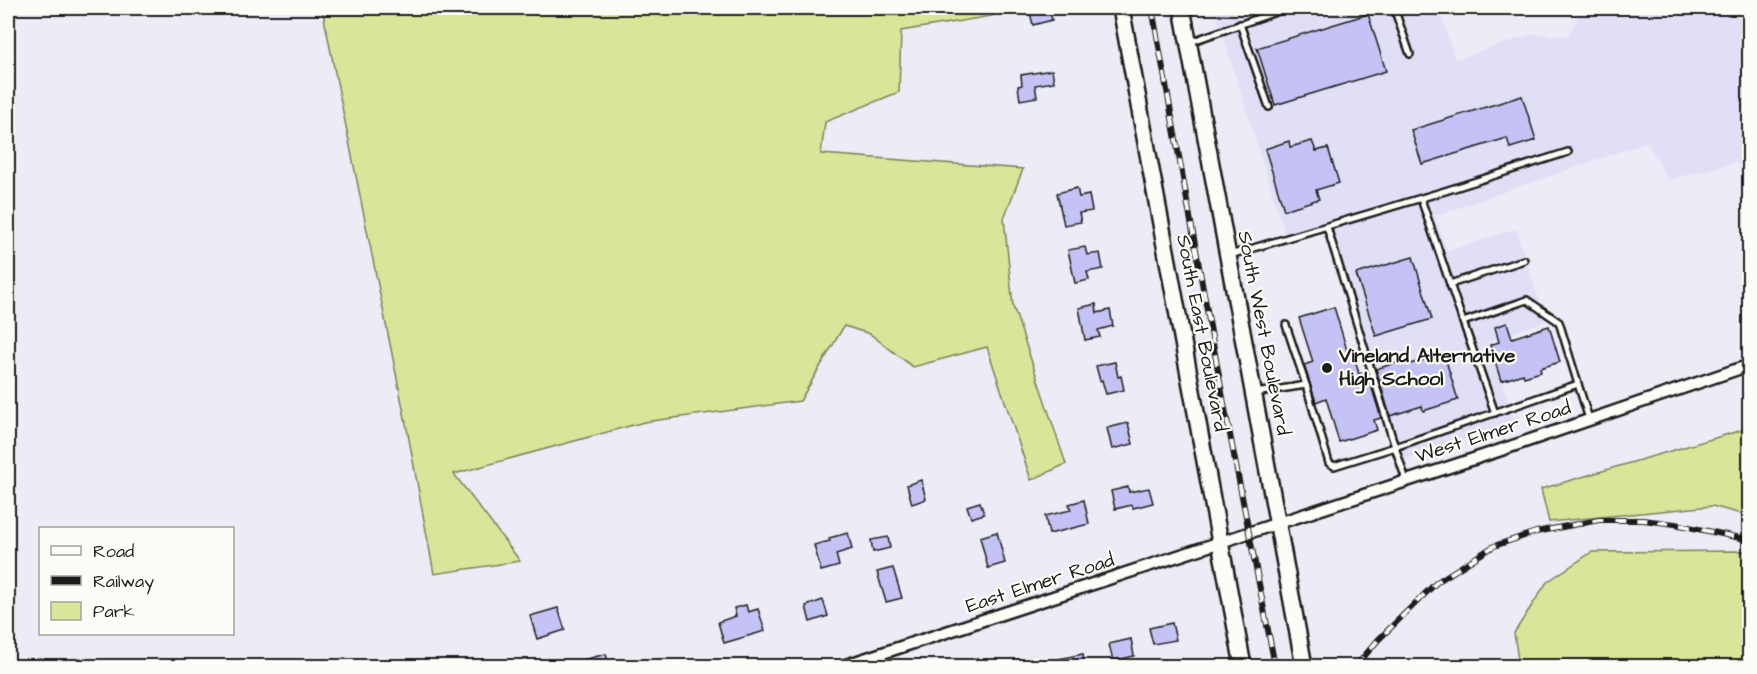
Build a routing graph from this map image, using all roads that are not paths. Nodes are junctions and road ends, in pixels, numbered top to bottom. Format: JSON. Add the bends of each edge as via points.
{"nodes":[{"id":1,"x":1121,"y":8,"type":"edge"},
{"id":2,"x":1182,"y":8,"type":"edge"},
{"id":3,"x":1287,"y":8,"type":"edge"},
{"id":4,"x":1394,"y":8,"type":"edge"},
{"id":5,"x":1240,"y":24,"type":"junction"},
{"id":6,"x":1188,"y":43,"type":"junction"},
{"id":7,"x":1410,"y":54,"type":"dead end"},
{"id":8,"x":1269,"y":106,"type":"dead end"},
{"id":9,"x":1568,"y":152,"type":"dead end"},
{"id":10,"x":1421,"y":199,"type":"junction"},
{"id":11,"x":1327,"y":227,"type":"junction"},
{"id":12,"x":1228,"y":256,"type":"junction"},
{"id":13,"x":1524,"y":260,"type":"dead end"},
{"id":14,"x":1450,"y":284,"type":"junction"},
{"id":15,"x":1463,"y":322,"type":"junction"},
{"id":16,"x":1286,"y":325,"type":"dead end"},
{"id":17,"x":1749,"y":365,"type":"edge"},
{"id":18,"x":1578,"y":384,"type":"junction"},
{"id":19,"x":1305,"y":385,"type":"junction"},
{"id":20,"x":1254,"y":393,"type":"junction"},
{"id":21,"x":1495,"y":413,"type":"junction"},
{"id":22,"x":1589,"y":419,"type":"junction"},
{"id":23,"x":1395,"y":447,"type":"junction"},
{"id":24,"x":1406,"y":480,"type":"junction"},
{"id":25,"x":1278,"y":523,"type":"junction"},
{"id":26,"x":1248,"y":533,"type":"joint"},
{"id":27,"x":1220,"y":542,"type":"junction"},
{"id":28,"x":843,"y":666,"type":"edge"},
{"id":29,"x":1244,"y":666,"type":"edge"},
{"id":30,"x":1304,"y":666,"type":"edge"}],
"edges":[{"from":1,"to":27,"type":"main road","name":"South East Boulevard"},
{"from":2,"to":6,"type":"main road","name":"South West Boulevard"},
{"from":3,"to":5,"type":"lane"},
{"from":4,"to":7,"type":"lane"},
{"from":5,"to":6,"type":"lane"},
{"from":5,"to":8,"type":"lane"},
{"from":6,"to":12,"type":"main road","name":"South West Boulevard"},
{"from":9,"to":10,"type":"lane"},
{"from":10,"to":11,"type":"lane"},
{"from":10,"to":14,"type":"lane"},
{"from":11,"to":12,"type":"lane"},
{"from":11,"to":23,"type":"lane"},
{"from":12,"to":20,"type":"main road","name":"South West Boulevard"},
{"from":13,"to":14,"type":"lane"},
{"from":14,"to":15,"type":"lane"},
{"from":15,"to":18,"type":"lane","via":[[1527,300],[1559,322]]},
{"from":15,"to":21,"type":"lane"},
{"from":16,"to":19,"type":"lane"},
{"from":17,"to":22,"type":"street","name":"West Elmer Road"},
{"from":18,"to":21,"type":"lane"},
{"from":18,"to":22,"type":"lane"},
{"from":19,"to":20,"type":"lane"},
{"from":19,"to":23,"type":"lane","via":[[1329,463],[1334,466]]},
{"from":20,"to":25,"type":"main road","name":"South West Boulevard"},
{"from":21,"to":23,"type":"lane"},
{"from":22,"to":24,"type":"street","name":"West Elmer Road"},
{"from":23,"to":24,"type":"lane"},
{"from":24,"to":25,"type":"street","name":"West Elmer Road"},
{"from":25,"to":26,"type":"street","name":"West Elmer Road"},
{"from":25,"to":30,"type":"main road","name":"South West Boulevard"},
{"from":26,"to":27,"type":"street","name":"East Elmer Road"},
{"from":27,"to":28,"type":"street","name":"East Elmer Road"},
{"from":27,"to":29,"type":"main road","name":"South East Boulevard"}]}
